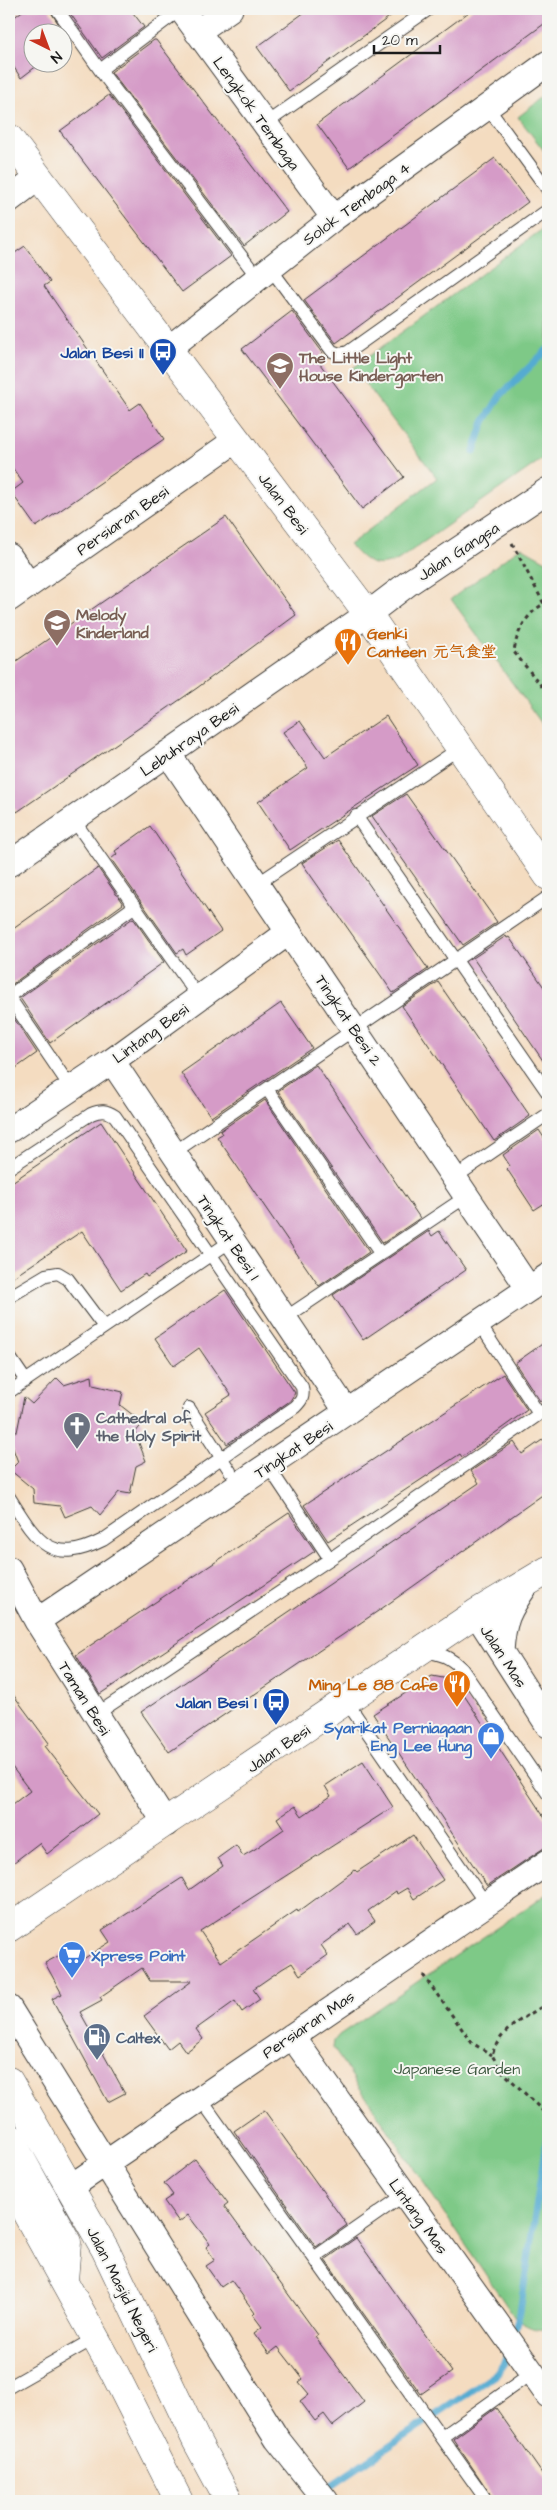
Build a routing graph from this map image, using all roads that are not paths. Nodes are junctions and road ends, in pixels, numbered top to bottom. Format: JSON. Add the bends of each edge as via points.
{"nodes":[{"id":1,"x":57,"y":9,"type":"edge"},
{"id":2,"x":181,"y":9,"type":"edge"},
{"id":3,"x":230,"y":9,"type":"edge"},
{"id":4,"x":429,"y":9,"type":"edge"},
{"id":5,"x":198,"y":32,"type":"junction"},
{"id":6,"x":548,"y":63,"type":"edge"},
{"id":7,"x":100,"y":70,"type":"junction"},
{"id":8,"x":488,"y":108,"type":"junction"},
{"id":9,"x":265,"y":124,"type":"junction"},
{"id":10,"x":9,"y":138,"type":"edge"},
{"id":11,"x":38,"y":178,"type":"junction"},
{"id":12,"x":548,"y":190,"type":"edge"},
{"id":13,"x":9,"y":200,"type":"edge"},
{"id":14,"x":548,"y":210,"type":"edge"},
{"id":15,"x":334,"y":218,"type":"junction"},
{"id":16,"x":264,"y":273,"type":"junction"},
{"id":17,"x":168,"y":349,"type":"junction"},
{"id":18,"x":236,"y":440,"type":"junction"},
{"id":19,"x":548,"y":490,"type":"edge"},
{"id":20,"x":9,"y":556,"type":"edge"},
{"id":21,"x":29,"y":585,"type":"junction"},
{"id":22,"x":9,"y":599,"type":"edge"},
{"id":23,"x":368,"y":614,"type":"junction"},
{"id":24,"x":460,"y":748,"type":"junction"},
{"id":25,"x":168,"y":753,"type":"junction"},
{"id":26,"x":356,"y":816,"type":"junction"},
{"id":27,"x":74,"y":819,"type":"junction"},
{"id":28,"x":9,"y":864,"type":"edge"},
{"id":29,"x":548,"y":876,"type":"edge"},
{"id":30,"x":257,"y":884,"type":"junction"},
{"id":31,"x":548,"y":897,"type":"edge"},
{"id":32,"x":135,"y":906,"type":"junction"},
{"id":33,"x":289,"y":932,"type":"junction"},
{"id":34,"x":457,"y":962,"type":"junction"},
{"id":35,"x":9,"y":996,"type":"edge"},
{"id":36,"x":199,"y":998,"type":"junction"},
{"id":37,"x":357,"y":1030,"type":"junction"},
{"id":38,"x":112,"y":1061,"type":"junction"},
{"id":39,"x":71,"y":1088,"type":"junction"},
{"id":40,"x":267,"y":1089,"type":"junction"},
{"id":41,"x":548,"y":1093,"type":"edge"},
{"id":42,"x":548,"y":1114,"type":"edge"},
{"id":43,"x":9,"y":1130,"type":"edge"},
{"id":44,"x":173,"y":1153,"type":"junction"},
{"id":45,"x":9,"y":1168,"type":"edge"},
{"id":46,"x":460,"y":1187,"type":"junction"},
{"id":47,"x":231,"y":1242,"type":"junction"},
{"id":48,"x":380,"y":1253,"type":"junction"},
{"id":49,"x":210,"y":1255,"type":"junction"},
{"id":50,"x":538,"y":1282,"type":"edge"},
{"id":51,"x":9,"y":1297,"type":"edge"},
{"id":52,"x":285,"y":1318,"type":"junction"},
{"id":53,"x":479,"y":1323,"type":"junction"},
{"id":54,"x":104,"y":1327,"type":"junction"},
{"id":55,"x":9,"y":1356,"type":"edge"},
{"id":56,"x":26,"y":1381,"type":"junction"},
{"id":57,"x":9,"y":1392,"type":"edge"},
{"id":58,"x":188,"y":1408,"type":"dead end"},
{"id":59,"x":544,"y":1411,"type":"edge"},
{"id":60,"x":347,"y":1412,"type":"junction"},
{"id":61,"x":221,"y":1456,"type":"junction"},
{"id":62,"x":268,"y":1466,"type":"junction"},
{"id":63,"x":230,"y":1470,"type":"dead end"},
{"id":64,"x":9,"y":1497,"type":"edge"},
{"id":65,"x":330,"y":1559,"type":"junction"},
{"id":66,"x":9,"y":1569,"type":"edge"},
{"id":67,"x":548,"y":1570,"type":"edge"},
{"id":68,"x":526,"y":1585,"type":"junction"},
{"id":69,"x":476,"y":1613,"type":"junction"},
{"id":70,"x":36,"y":1621,"type":"junction"},
{"id":71,"x":419,"y":1651,"type":"junction"},
{"id":72,"x":501,"y":1652,"type":"junction"},
{"id":73,"x":346,"y":1701,"type":"junction"},
{"id":74,"x":96,"y":1715,"type":"junction"},
{"id":75,"x":548,"y":1725,"type":"edge"},
{"id":76,"x":548,"y":1794,"type":"edge"},
{"id":77,"x":166,"y":1824,"type":"junction"},
{"id":78,"x":548,"y":1862,"type":"edge"},
{"id":79,"x":486,"y":1904,"type":"junction"},
{"id":80,"x":9,"y":1928,"type":"edge"},
{"id":81,"x":9,"y":2008,"type":"edge"},
{"id":82,"x":292,"y":2036,"type":"junction"},
{"id":83,"x":9,"y":2081,"type":"edge"},
{"id":84,"x":200,"y":2098,"type":"junction"},
{"id":85,"x":9,"y":2137,"type":"edge"},
{"id":86,"x":105,"y":2164,"type":"junction"},
{"id":87,"x":9,"y":2182,"type":"edge"},
{"id":88,"x":69,"y":2188,"type":"junction"},
{"id":89,"x":404,"y":2195,"type":"junction"},
{"id":90,"x":315,"y":2257,"type":"junction"},
{"id":91,"x":64,"y":2281,"type":"junction"},
{"id":92,"x":95,"y":2338,"type":"junction"},
{"id":93,"x":540,"y":2367,"type":"edge"},
{"id":94,"x":9,"y":2388,"type":"edge"},
{"id":95,"x":548,"y":2395,"type":"edge"},
{"id":96,"x":440,"y":2434,"type":"junction"},
{"id":97,"x":179,"y":2501,"type":"edge"},
{"id":98,"x":229,"y":2501,"type":"edge"},
{"id":99,"x":326,"y":2501,"type":"edge"},
{"id":100,"x":488,"y":2501,"type":"edge"}],
"edges":[{"from":1,"to":7,"type":"lane"},
{"from":2,"to":5,"type":"street","name":"Lengkok Tembaga"},
{"from":2,"to":7,"type":"lane"},
{"from":3,"to":5,"type":"street"},
{"from":4,"to":9,"type":"lane"},
{"from":5,"to":9,"type":"street","name":"Lengkok Tembaga"},
{"from":6,"to":8,"type":"street","name":"Solok Tembaga 4"},
{"from":7,"to":16,"type":"lane"},
{"from":8,"to":12,"type":"lane"},
{"from":8,"to":15,"type":"street","name":"Solok Tembaga 4"},
{"from":9,"to":15,"type":"street","name":"Lengkok Tembaga"},
{"from":10,"to":11,"type":"main road","name":"Jalan Besi"},
{"from":11,"to":13,"type":"street"},
{"from":11,"to":17,"type":"main road","name":"Jalan Besi"},
{"from":14,"to":16,"type":"lane","via":[[348,352],[340,354],[332,351]]},
{"from":15,"to":16,"type":"street","name":"Solok Tembaga 4"},
{"from":16,"to":17,"type":"street","name":"Solok Tembaga 4"},
{"from":17,"to":18,"type":"main road","name":"Jalan Besi"},
{"from":18,"to":21,"type":"street","name":"Persiaran Besi"},
{"from":18,"to":23,"type":"main road","name":"Jalan Besi"},
{"from":19,"to":23,"type":"street","name":"Jalan Gangsa","via":[[410,582]]},
{"from":20,"to":21,"type":"street"},
{"from":21,"to":22,"type":"street","name":"Persiaran Besi"},
{"from":23,"to":24,"type":"main road","name":"Jalan Besi"},
{"from":23,"to":25,"type":"street","name":"Lebuhraya Besi"},
{"from":24,"to":26,"type":"lane"},
{"from":24,"to":29,"type":"main road","name":"Jalan Besi"},
{"from":25,"to":27,"type":"street","name":"Lebuhraya Besi"},
{"from":25,"to":30,"type":"street","name":"Tingkat Besi 2"},
{"from":26,"to":30,"type":"lane"},
{"from":26,"to":34,"type":"lane"},
{"from":27,"to":28,"type":"street","name":"Lebuhraya Besi"},
{"from":27,"to":32,"type":"lane"},
{"from":30,"to":33,"type":"street","name":"Tingkat Besi 2"},
{"from":31,"to":34,"type":"lane"},
{"from":32,"to":35,"type":"lane"},
{"from":32,"to":36,"type":"lane"},
{"from":33,"to":36,"type":"street","name":"Lintang Besi"},
{"from":33,"to":37,"type":"street","name":"Tingkat Besi 2"},
{"from":34,"to":37,"type":"lane"},
{"from":34,"to":41,"type":"lane"},
{"from":35,"to":39,"type":"lane"},
{"from":36,"to":38,"type":"street","name":"Lintang Besi"},
{"from":37,"to":40,"type":"lane"},
{"from":37,"to":46,"type":"street","name":"Tingkat Besi 2"},
{"from":38,"to":39,"type":"street","name":"Lintang Besi"},
{"from":38,"to":44,"type":"street","name":"Tingkat Besi 1"},
{"from":39,"to":43,"type":"street","name":"Lintang Besi"},
{"from":40,"to":44,"type":"lane"},
{"from":40,"to":48,"type":"lane"},
{"from":42,"to":46,"type":"lane"},
{"from":44,"to":47,"type":"street","name":"Tingkat Besi 1"},
{"from":45,"to":49,"type":"lane","via":[[91,1114],[108,1111],[121,1124]]},
{"from":46,"to":48,"type":"lane"},
{"from":46,"to":50,"type":"street","name":"Tingkat Besi 2"},
{"from":47,"to":49,"type":"lane"},
{"from":47,"to":52,"type":"street","name":"Tingkat Besi 1"},
{"from":48,"to":52,"type":"lane"},
{"from":49,"to":54,"type":"lane"},
{"from":49,"to":61,"type":"lane","via":[[304,1394],[302,1401]]},
{"from":50,"to":53,"type":"street","name":"Tingkat Besi"},
{"from":51,"to":54,"type":"lane","via":[[46,1275],[58,1273],[68,1279]]},
{"from":52,"to":60,"type":"street","name":"Tingkat Besi 1"},
{"from":53,"to":59,"type":"lane"},
{"from":53,"to":60,"type":"street","name":"Tingkat Besi"},
{"from":54,"to":56,"type":"lane"},
{"from":55,"to":56,"type":"lane"},
{"from":56,"to":57,"type":"lane"},
{"from":58,"to":61,"type":"lane"},
{"from":59,"to":65,"type":"lane"},
{"from":60,"to":62,"type":"street","name":"Tingkat Besi"},
{"from":61,"to":63,"type":"lane"},
{"from":61,"to":64,"type":"lane","via":[[103,1540],[72,1552],[54,1550],[40,1540]]},
{"from":62,"to":65,"type":"lane"},
{"from":62,"to":70,"type":"street","name":"Tingkat Besi"},
{"from":65,"to":74,"type":"lane"},
{"from":66,"to":70,"type":"street","name":"Taman Besi"},
{"from":67,"to":68,"type":"main road","name":"Jalan Besi"},
{"from":68,"to":69,"type":"main road","name":"Jalan Besi"},
{"from":68,"to":72,"type":"street","via":[[511,1606],[503,1626]]},
{"from":69,"to":71,"type":"main road","name":"Jalan Besi"},
{"from":69,"to":72,"type":"street","name":"Jalan Mas"},
{"from":70,"to":74,"type":"street","name":"Taman Besi"},
{"from":71,"to":73,"type":"main road","name":"Jalan Besi"},
{"from":71,"to":76,"type":"lane","via":[[440,1653],[462,1669]]},
{"from":72,"to":75,"type":"street","name":"Jalan Mas"},
{"from":73,"to":77,"type":"main road","name":"Jalan Besi"},
{"from":73,"to":79,"type":"lane"},
{"from":74,"to":77,"type":"street","name":"Taman Besi"},
{"from":77,"to":80,"type":"main road","name":"Jalan Besi"},
{"from":78,"to":79,"type":"street","name":"Persiaran Mas"},
{"from":79,"to":82,"type":"street","name":"Persiaran Mas"},
{"from":81,"to":86,"type":"street"},
{"from":82,"to":84,"type":"street","name":"Persiaran Mas"},
{"from":82,"to":89,"type":"street","name":"Lintang Mas"},
{"from":83,"to":88,"type":"main road","name":"Jalan Masjid Negeri"},
{"from":84,"to":86,"type":"street","name":"Persiaran Mas"},
{"from":84,"to":90,"type":"lane"},
{"from":85,"to":91,"type":"main road","via":[[67,2242]]},
{"from":86,"to":88,"type":"street","name":"Persiaran Mas"},
{"from":86,"to":99,"type":"street","via":[[277,2438]]},
{"from":87,"to":91,"type":"main road"},
{"from":88,"to":98,"type":"main road","name":"Jalan Masjid Negeri","via":[[106,2249],[196,2440]]},
{"from":89,"to":90,"type":"lane"},
{"from":89,"to":93,"type":"street","name":"Lintang Mas","via":[[498,2326]]},
{"from":90,"to":96,"type":"lane"},
{"from":91,"to":92,"type":"main road"},
{"from":92,"to":94,"type":"lane"},
{"from":92,"to":97,"type":"main road"},
{"from":93,"to":95,"type":"street","name":"Lintang Mas"},
{"from":93,"to":96,"type":"lane"},
{"from":96,"to":100,"type":"lane"}]}
